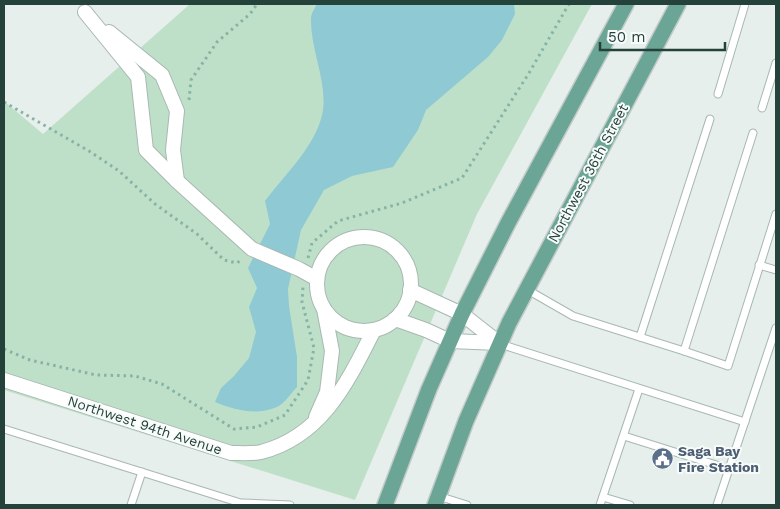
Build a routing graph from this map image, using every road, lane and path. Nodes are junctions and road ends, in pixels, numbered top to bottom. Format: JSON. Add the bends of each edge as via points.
{"nodes":[{"id":1,"x":74,"y":4,"type":"edge"},
{"id":2,"x":257,"y":4,"type":"edge"},
{"id":3,"x":626,"y":4,"type":"edge"},
{"id":4,"x":678,"y":4,"type":"edge"},
{"id":5,"x":745,"y":4,"type":"edge"},
{"id":6,"x":86,"y":8,"type":"edge"},
{"id":7,"x":776,"y":63,"type":"edge"},
{"id":8,"x":718,"y":94,"type":"dead end"},
{"id":9,"x":4,"y":102,"type":"edge"},
{"id":10,"x":188,"y":107,"type":"dead end"},
{"id":11,"x":762,"y":108,"type":"dead end"},
{"id":12,"x":710,"y":119,"type":"dead end"},
{"id":13,"x":754,"y":133,"type":"dead end"},
{"id":14,"x":177,"y":180,"type":"junction"},
{"id":15,"x":776,"y":214,"type":"edge"},
{"id":16,"x":252,"y":249,"type":"junction"},
{"id":17,"x":759,"y":265,"type":"junction"},
{"id":18,"x":776,"y":270,"type":"edge"},
{"id":19,"x":317,"y":279,"type":"junction"},
{"id":20,"x":526,"y":289,"type":"junction"},
{"id":21,"x":410,"y":290,"type":"junction"},
{"id":22,"x":324,"y":309,"type":"junction"},
{"id":23,"x":462,"y":314,"type":"junction"},
{"id":24,"x":394,"y":320,"type":"junction"},
{"id":25,"x":776,"y":328,"type":"edge"},
{"id":26,"x":374,"y":330,"type":"junction"},
{"id":27,"x":640,"y":337,"type":"junction"},
{"id":28,"x":450,"y":341,"type":"junction"},
{"id":29,"x":500,"y":343,"type":"junction"},
{"id":30,"x":684,"y":351,"type":"junction"},
{"id":31,"x":4,"y":380,"type":"edge"},
{"id":32,"x":639,"y":389,"type":"junction"},
{"id":33,"x":745,"y":422,"type":"junction"},
{"id":34,"x":312,"y":426,"type":"junction"},
{"id":35,"x":4,"y":429,"type":"edge"},
{"id":36,"x":624,"y":436,"type":"junction"},
{"id":37,"x":729,"y":470,"type":"junction"},
{"id":38,"x":142,"y":472,"type":"junction"},
{"id":39,"x":603,"y":497,"type":"junction"},
{"id":40,"x":436,"y":501,"type":"edge"},
{"id":41,"x":245,"y":504,"type":"edge"},
{"id":42,"x":131,"y":505,"type":"edge"},
{"id":43,"x":290,"y":505,"type":"edge"},
{"id":44,"x":385,"y":505,"type":"edge"},
{"id":45,"x":467,"y":505,"type":"edge"},
{"id":46,"x":600,"y":505,"type":"edge"},
{"id":47,"x":630,"y":505,"type":"edge"},
{"id":48,"x":717,"y":505,"type":"edge"}],
"edges":[{"from":1,"to":6,"type":"street"},
{"from":2,"to":10,"type":"path","via":[[217,42],[191,80]]},
{"from":3,"to":23,"type":"main road"},
{"from":4,"to":20,"type":"main road","name":"Northwest 36th Street"},
{"from":5,"to":8,"type":"lane"},
{"from":6,"to":14,"type":"street","via":[[138,77],[146,150]]},
{"from":6,"to":14,"type":"street","via":[[162,75],[176,111],[173,150]]},
{"from":7,"to":11,"type":"lane"},
{"from":9,"to":16,"type":"path","via":[[119,171],[224,260],[237,263]]},
{"from":12,"to":27,"type":"lane"},
{"from":13,"to":30,"type":"lane"},
{"from":14,"to":16,"type":"street"},
{"from":15,"to":17,"type":"lane"},
{"from":16,"to":19,"type":"street"},
{"from":17,"to":18,"type":"lane"},
{"from":17,"to":30,"type":"lane","via":[[728,366]]},
{"from":19,"to":21,"type":"street","via":[[330,250],[342,241],[358,236],[373,237],[388,242],[400,252],[408,266]]},
{"from":19,"to":22,"type":"street"},
{"from":20,"to":27,"type":"lane","via":[[573,316]]},
{"from":20,"to":29,"type":"main road","name":"Northwest 36th Street"},
{"from":21,"to":23,"type":"street"},
{"from":21,"to":24,"type":"street","via":[[402,311]]},
{"from":22,"to":26,"type":"street","via":[[347,328]]},
{"from":22,"to":34,"type":"street","via":[[332,351],[327,392]]},
{"from":23,"to":28,"type":"main road"},
{"from":23,"to":29,"type":"street"},
{"from":24,"to":26,"type":"street"},
{"from":24,"to":28,"type":"street"},
{"from":25,"to":33,"type":"lane"},
{"from":26,"to":34,"type":"street","name":"Northwest 94th Avenue","via":[[333,403]]},
{"from":27,"to":30,"type":"lane"},
{"from":28,"to":29,"type":"street"},
{"from":28,"to":44,"type":"main road"},
{"from":29,"to":32,"type":"lane"},
{"from":29,"to":40,"type":"main road","name":"Northwest 36th Street"},
{"from":31,"to":34,"type":"street","name":"Northwest 94th Avenue","via":[[231,453],[260,452],[286,442]]},
{"from":32,"to":33,"type":"lane"},
{"from":32,"to":36,"type":"lane"},
{"from":33,"to":37,"type":"lane"},
{"from":35,"to":38,"type":"lane"},
{"from":36,"to":37,"type":"lane"},
{"from":36,"to":39,"type":"lane"},
{"from":37,"to":48,"type":"lane"},
{"from":38,"to":41,"type":"lane"},
{"from":38,"to":42,"type":"lane"},
{"from":39,"to":46,"type":"lane"},
{"from":39,"to":47,"type":"lane"},
{"from":40,"to":45,"type":"lane"},
{"from":41,"to":43,"type":"lane"}]}
